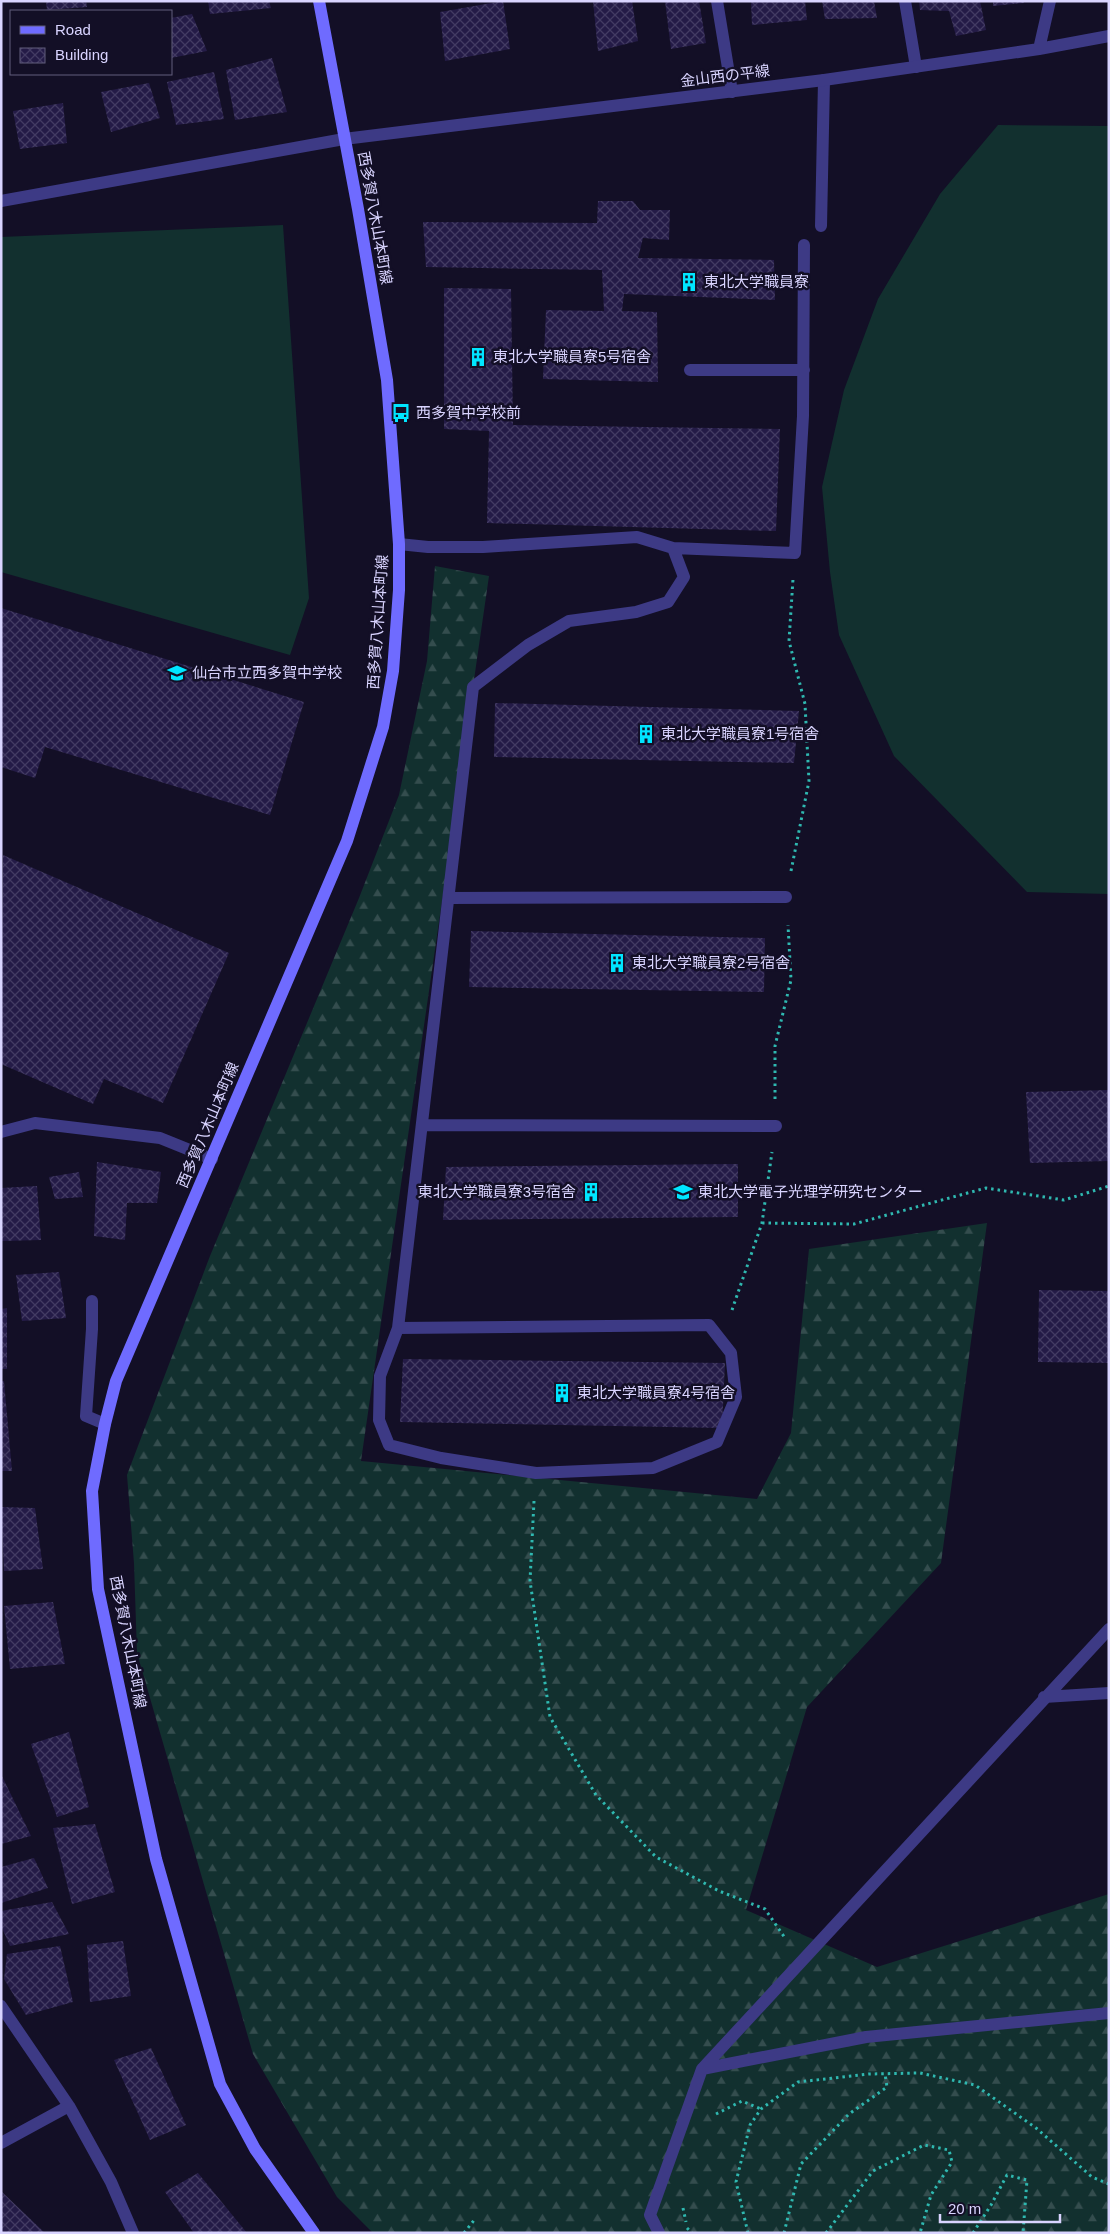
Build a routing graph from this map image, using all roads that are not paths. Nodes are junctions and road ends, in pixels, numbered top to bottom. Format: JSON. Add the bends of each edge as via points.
{"nodes":[{"id":1,"x":319,"y":1,"type":"edge"},
{"id":2,"x":718,"y":1,"type":"edge"},
{"id":3,"x":905,"y":1,"type":"edge"},
{"id":4,"x":1050,"y":1,"type":"edge"},
{"id":5,"x":1109,"y":36,"type":"edge"},
{"id":6,"x":1039,"y":49,"type":"junction"},
{"id":7,"x":916,"y":67,"type":"junction"},
{"id":8,"x":824,"y":80,"type":"junction"},
{"id":9,"x":732,"y":92,"type":"junction"},
{"id":10,"x":344,"y":139,"type":"junction"},
{"id":11,"x":1,"y":201,"type":"edge"},
{"id":12,"x":821,"y":226,"type":"dead end"},
{"id":13,"x":804,"y":245,"type":"dead end"},
{"id":14,"x":690,"y":370,"type":"dead end"},
{"id":15,"x":804,"y":370,"type":"junction"},
{"id":16,"x":399,"y":544,"type":"junction"},
{"id":17,"x":673,"y":548,"type":"junction"},
{"id":18,"x":786,"y":897,"type":"road end"},
{"id":19,"x":449,"y":898,"type":"junction"},
{"id":20,"x":422,"y":1125,"type":"junction"},
{"id":21,"x":776,"y":1126,"type":"road end"},
{"id":22,"x":1,"y":1132,"type":"edge"},
{"id":23,"x":212,"y":1159,"type":"junction"},
{"id":24,"x":92,"y":1301,"type":"dead end"},
{"id":25,"x":398,"y":1328,"type":"junction"},
{"id":26,"x":105,"y":1424,"type":"junction"},
{"id":27,"x":1109,"y":1629,"type":"edge"},
{"id":28,"x":1109,"y":1693,"type":"edge"},
{"id":29,"x":1044,"y":1698,"type":"junction"},
{"id":30,"x":1,"y":2006,"type":"edge"},
{"id":31,"x":1109,"y":2013,"type":"edge"},
{"id":32,"x":702,"y":2069,"type":"junction"},
{"id":33,"x":69,"y":2106,"type":"junction"},
{"id":34,"x":1,"y":2143,"type":"edge"},
{"id":35,"x":133,"y":2233,"type":"edge"},
{"id":36,"x":314,"y":2233,"type":"edge"},
{"id":37,"x":659,"y":2233,"type":"edge"}],
"edges":[{"from":1,"to":10,"type":"street","name":"西多賀八木山本町線"},
{"from":2,"to":9,"type":"street"},
{"from":3,"to":7,"type":"street"},
{"from":4,"to":6,"type":"street"},
{"from":5,"to":6,"type":"street","name":"金山西の平線"},
{"from":6,"to":7,"type":"street","name":"金山西の平線"},
{"from":7,"to":8,"type":"street","name":"金山西の平線"},
{"from":8,"to":9,"type":"street","name":"金山西の平線"},
{"from":8,"to":12,"type":"street"},
{"from":9,"to":10,"type":"street","name":"金山西の平線"},
{"from":10,"to":11,"type":"street","name":"金山西の平線"},
{"from":10,"to":16,"type":"street","name":"西多賀八木山本町線","via":[[387,380]]},
{"from":13,"to":15,"type":"street"},
{"from":14,"to":15,"type":"street"},
{"from":15,"to":17,"type":"street","via":[[795,553]]},
{"from":16,"to":17,"type":"street","via":[[483,547],[637,537]]},
{"from":16,"to":23,"type":"street","name":"西多賀八木山本町線","via":[[393,671],[383,728],[347,841]]},
{"from":17,"to":19,"type":"street","via":[[684,577],[668,602],[636,612],[569,622],[528,645],[473,687]]},
{"from":18,"to":19,"type":"street"},
{"from":19,"to":20,"type":"street"},
{"from":20,"to":21,"type":"street"},
{"from":20,"to":25,"type":"street"},
{"from":22,"to":23,"type":"street","via":[[35,1123],[160,1138]]},
{"from":23,"to":26,"type":"street","name":"西多賀八木山本町線","via":[[116,1381]]},
{"from":24,"to":26,"type":"street","via":[[86,1416]]},
{"from":25,"to":25,"type":"street","via":[[380,1376],[379,1420],[389,1445],[441,1458],[536,1473],[652,1468],[717,1442],[736,1397],[731,1353],[709,1326]]},
{"from":26,"to":36,"type":"street","name":"西多賀八木山本町線","via":[[92,1491],[98,1589],[156,1858],[220,2084],[255,2149]]},
{"from":27,"to":29,"type":"street"},
{"from":28,"to":29,"type":"street"},
{"from":29,"to":32,"type":"street"},
{"from":30,"to":33,"type":"street"},
{"from":31,"to":32,"type":"street","via":[[866,2037]]},
{"from":32,"to":37,"type":"street","via":[[650,2215]]},
{"from":33,"to":34,"type":"street"},
{"from":33,"to":35,"type":"street","via":[[111,2182]]}]}
